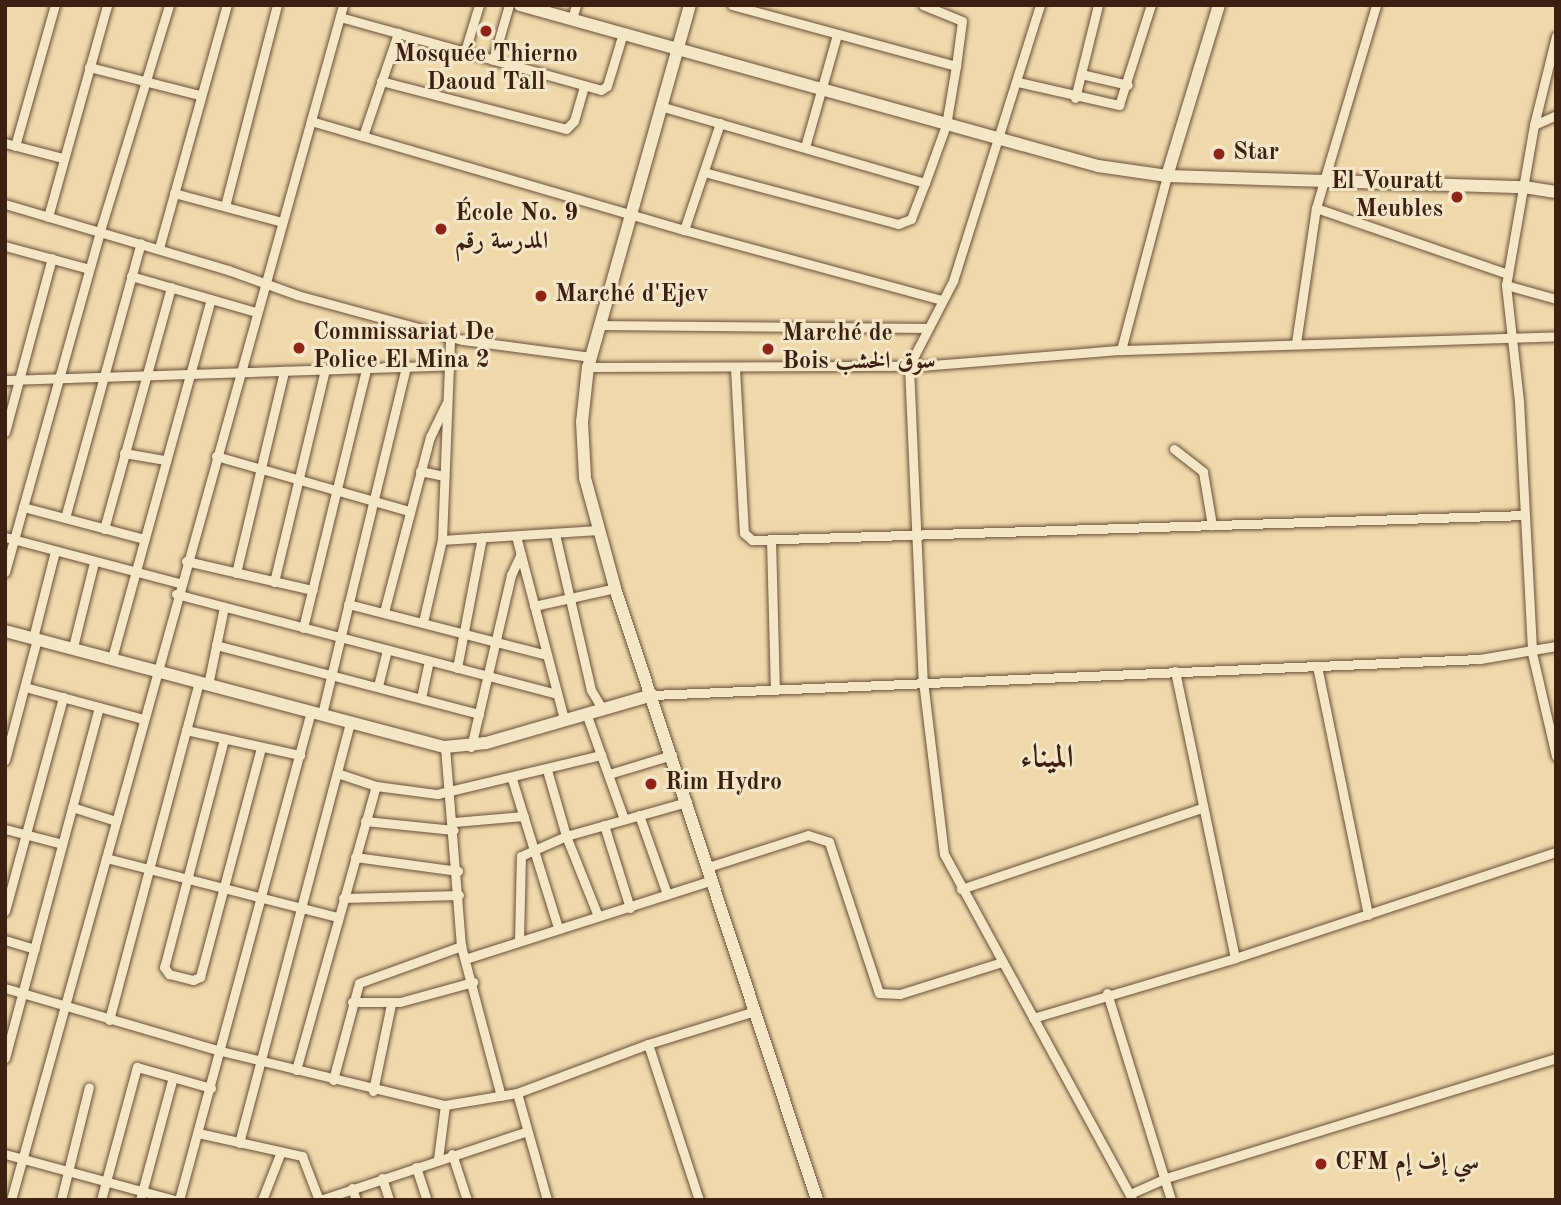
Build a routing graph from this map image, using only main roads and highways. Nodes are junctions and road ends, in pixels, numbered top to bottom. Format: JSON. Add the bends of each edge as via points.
{"nodes":[{"id":1,"x":520,"y":5,"type":"edge"},
{"id":2,"x":690,"y":5,"type":"edge"},
{"id":3,"x":1219,"y":5,"type":"edge"},
{"id":4,"x":677,"y":50,"type":"junction"},
{"id":5,"x":1167,"y":176,"type":"junction"},
{"id":6,"x":1556,"y":192,"type":"edge"},
{"id":7,"x":5,"y":631,"type":"edge"},
{"id":8,"x":652,"y":695,"type":"junction"},
{"id":9,"x":817,"y":1200,"type":"edge"}],
"edges":[{"from":1,"to":4,"type":"main road"},
{"from":2,"to":4,"type":"main road"},
{"from":3,"to":5,"type":"main road"},
{"from":4,"to":5,"type":"main road","via":[[1098,166]]},
{"from":4,"to":8,"type":"main road","via":[[589,362],[582,444],[598,530]]},
{"from":5,"to":6,"type":"main road","via":[[1524,187]]},
{"from":7,"to":8,"type":"main road","via":[[445,747],[471,747]]},
{"from":8,"to":9,"type":"main road"}]}
